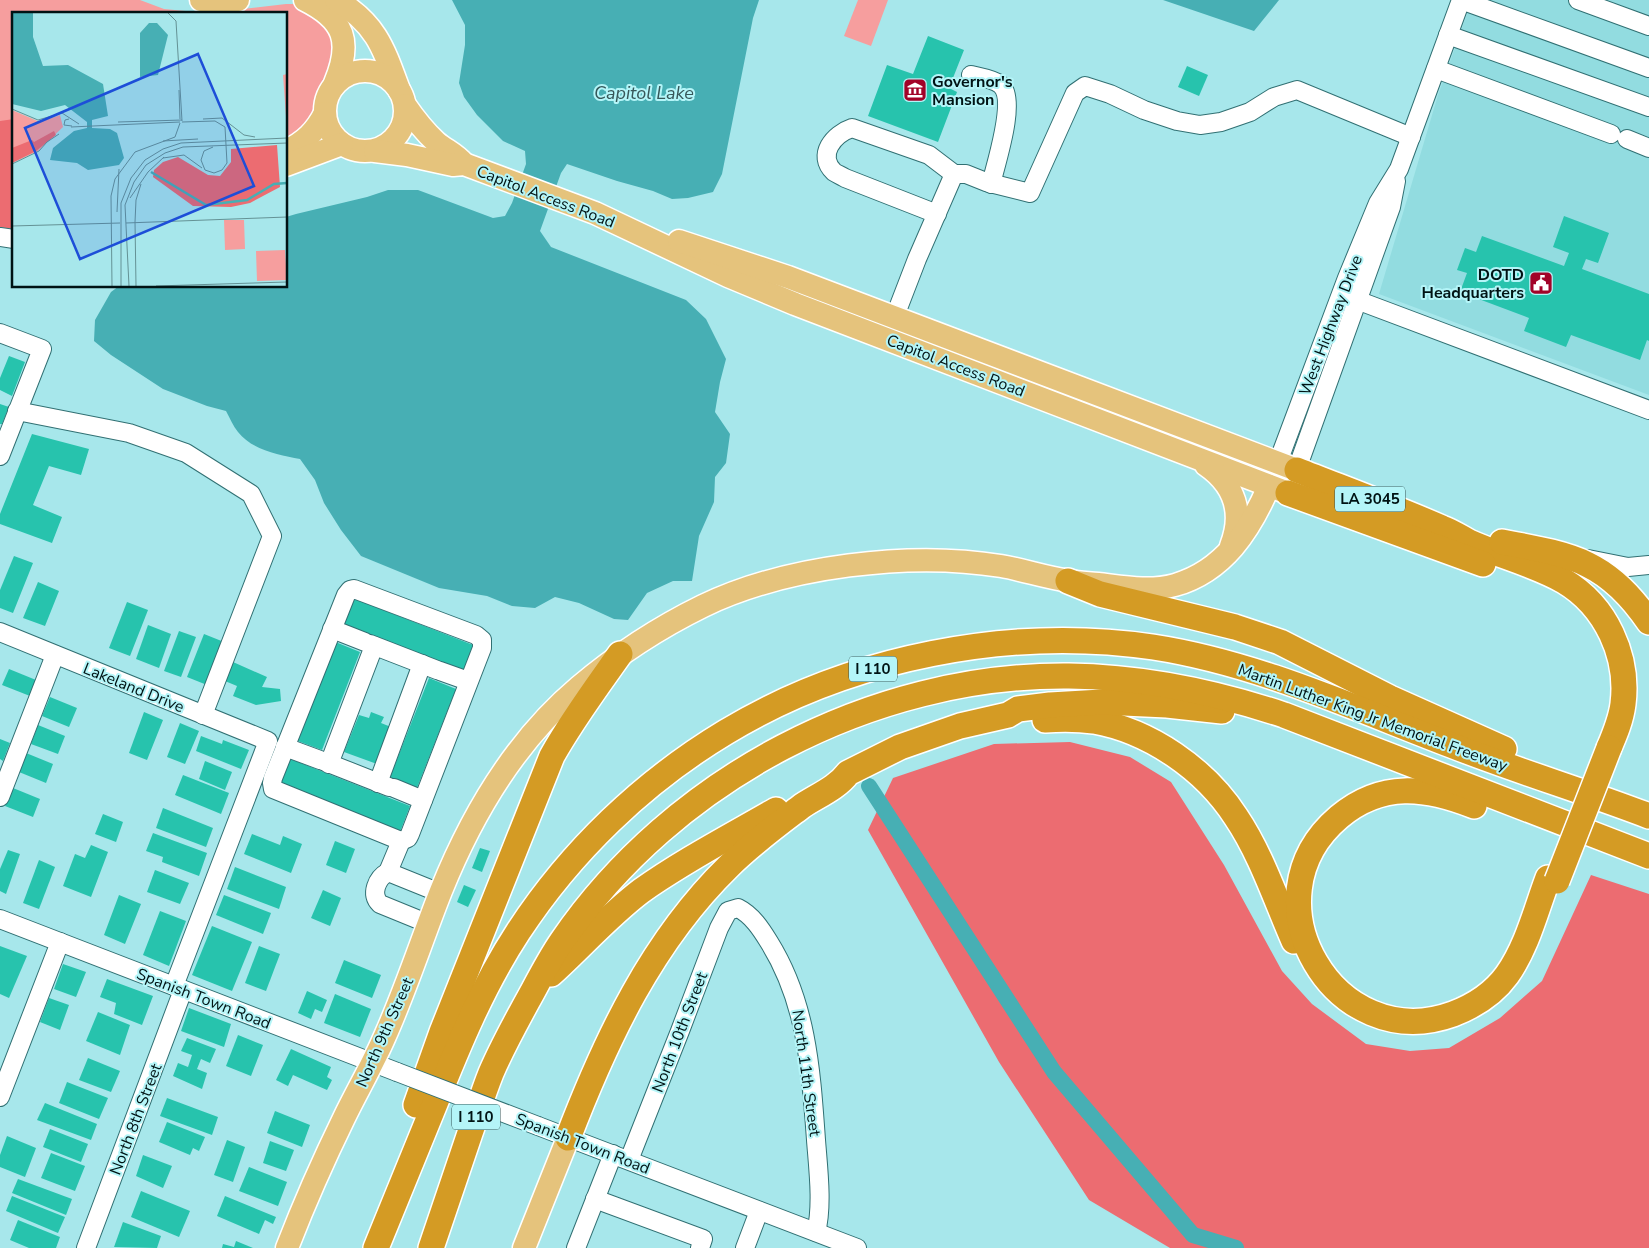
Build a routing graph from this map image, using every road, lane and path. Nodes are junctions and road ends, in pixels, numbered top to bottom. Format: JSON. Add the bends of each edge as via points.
{"nodes":[{"id":1,"x":201,"y":0,"type":"edge"},
{"id":2,"x":238,"y":0,"type":"edge"},
{"id":3,"x":306,"y":0,"type":"edge"},
{"id":4,"x":336,"y":0,"type":"edge"},
{"id":5,"x":1461,"y":0,"type":"edge"},
{"id":6,"x":1578,"y":0,"type":"edge"},
{"id":7,"x":1649,"y":26,"type":"edge"},
{"id":8,"x":1448,"y":35,"type":"junction"},
{"id":9,"x":1436,"y":68,"type":"junction"},
{"id":10,"x":1649,"y":68,"type":"edge"},
{"id":11,"x":971,"y":75,"type":"dead end"},
{"id":12,"x":335,"y":83,"type":"junction"},
{"id":13,"x":403,"y":100,"type":"junction"},
{"id":14,"x":1649,"y":107,"type":"edge"},
{"id":15,"x":325,"y":113,"type":"junction"},
{"id":16,"x":1411,"y":137,"type":"junction"},
{"id":17,"x":342,"y":144,"type":"junction"},
{"id":18,"x":1649,"y":148,"type":"edge"},
{"id":19,"x":288,"y":150,"type":"edge"},
{"id":20,"x":375,"y":151,"type":"junction"},
{"id":21,"x":288,"y":164,"type":"edge"},
{"id":22,"x":464,"y":164,"type":"junction"},
{"id":23,"x":954,"y":174,"type":"junction"},
{"id":24,"x":991,"y":184,"type":"junction"},
{"id":25,"x":937,"y":214,"type":"junction"},
{"id":26,"x":628,"y":227,"type":"junction"},
{"id":27,"x":1349,"y":297,"type":"junction"},
{"id":28,"x":895,"y":317,"type":"junction"},
{"id":29,"x":0,"y":333,"type":"edge"},
{"id":30,"x":886,"y":339,"type":"junction"},
{"id":31,"x":1649,"y":410,"type":"edge"},
{"id":32,"x":17,"y":411,"type":"junction"},
{"id":33,"x":0,"y":456,"type":"edge"},
{"id":34,"x":1197,"y":458,"type":"junction"},
{"id":35,"x":1287,"y":467,"type":"junction"},
{"id":36,"x":1278,"y":490,"type":"junction"},
{"id":37,"x":1444,"y":528,"type":"junction"},
{"id":38,"x":1554,"y":552,"type":"junction"},
{"id":39,"x":1227,"y":554,"type":"junction"},
{"id":40,"x":1649,"y":565,"type":"edge"},
{"id":41,"x":1068,"y":581,"type":"junction"},
{"id":42,"x":1649,"y":622,"type":"edge"},
{"id":43,"x":332,"y":629,"type":"junction"},
{"id":44,"x":0,"y":632,"type":"edge"},
{"id":45,"x":369,"y":644,"type":"junction"},
{"id":46,"x":620,"y":654,"type":"junction"},
{"id":47,"x":55,"y":655,"type":"junction"},
{"id":48,"x":433,"y":668,"type":"junction"},
{"id":49,"x":468,"y":682,"type":"junction"},
{"id":50,"x":203,"y":715,"type":"junction"},
{"id":51,"x":1008,"y":715,"type":"junction"},
{"id":52,"x":1284,"y":715,"type":"junction"},
{"id":53,"x":268,"y":741,"type":"joint"},
{"id":54,"x":1604,"y":746,"type":"junction"},
{"id":55,"x":285,"y":747,"type":"junction"},
{"id":56,"x":324,"y":762,"type":"junction"},
{"id":57,"x":848,"y":773,"type":"junction"},
{"id":58,"x":387,"y":786,"type":"junction"},
{"id":59,"x":0,"y":797,"type":"edge"},
{"id":60,"x":423,"y":800,"type":"junction"},
{"id":61,"x":1644,"y":814,"type":"edge"},
{"id":62,"x":401,"y":841,"type":"junction"},
{"id":63,"x":1649,"y":856,"type":"edge"},
{"id":64,"x":1649,"y":862,"type":"edge"},
{"id":65,"x":388,"y":872,"type":"junction"},
{"id":66,"x":1553,"y":880,"type":"junction"},
{"id":67,"x":440,"y":893,"type":"junction"},
{"id":68,"x":734,"y":908,"type":"joint"},
{"id":69,"x":0,"y":919,"type":"edge"},
{"id":70,"x":429,"y":924,"type":"junction"},
{"id":71,"x":60,"y":942,"type":"junction"},
{"id":72,"x":179,"y":988,"type":"junction"},
{"id":73,"x":533,"y":991,"type":"junction"},
{"id":74,"x":372,"y":1063,"type":"junction"},
{"id":75,"x":0,"y":1097,"type":"edge"},
{"id":76,"x":568,"y":1138,"type":"junction"},
{"id":77,"x":621,"y":1157,"type":"junction"},
{"id":78,"x":595,"y":1198,"type":"junction"},
{"id":79,"x":759,"y":1211,"type":"junction"},
{"id":80,"x":816,"y":1232,"type":"junction"},
{"id":81,"x":579,"y":1247,"type":"edge"},
{"id":82,"x":86,"y":1248,"type":"edge"},
{"id":83,"x":287,"y":1248,"type":"edge"},
{"id":84,"x":366,"y":1248,"type":"edge"},
{"id":85,"x":376,"y":1248,"type":"edge"},
{"id":86,"x":431,"y":1248,"type":"edge"},
{"id":87,"x":524,"y":1248,"type":"edge"},
{"id":88,"x":700,"y":1248,"type":"edge"},
{"id":89,"x":745,"y":1248,"type":"edge"},
{"id":90,"x":857,"y":1248,"type":"edge"}],
"edges":[{"from":1,"to":2,"type":"main road"},
{"from":3,"to":12,"type":"main road","via":[[327,12],[342,36],[344,55]]},
{"from":4,"to":13,"type":"main road","via":[[359,15],[375,33]]},
{"from":5,"to":8,"type":"street","name":"West Highway Drive"},
{"from":5,"to":10,"type":"street"},
{"from":6,"to":7,"type":"street"},
{"from":8,"to":9,"type":"street","name":"West Highway Drive"},
{"from":8,"to":14,"type":"street"},
{"from":9,"to":16,"type":"street","name":"West Highway Drive"},
{"from":9,"to":18,"type":"street"},
{"from":11,"to":24,"type":"street","via":[[1000,84],[1005,91],[1008,114]]},
{"from":12,"to":13,"type":"main road","via":[[349,73],[369,71],[388,78]]},
{"from":12,"to":15,"type":"main road","via":[[328,94]]},
{"from":13,"to":20,"type":"main road","via":[[404,122],[399,133],[386,146]]},
{"from":13,"to":22,"type":"main road","via":[[415,120]]},
{"from":15,"to":17,"type":"main road","via":[[328,127]]},
{"from":15,"to":19,"type":"main road","via":[[310,136]]},
{"from":16,"to":24,"type":"street","via":[[1297,90],[1274,97],[1250,112],[1200,125],[1152,113],[1085,86],[1075,93],[1030,193]]},
{"from":16,"to":27,"type":"street","name":"West Highway Drive","via":[[1399,169],[1391,207]]},
{"from":17,"to":20,"type":"main road","via":[[359,152]]},
{"from":17,"to":21,"type":"main road"},
{"from":20,"to":22,"type":"main road","name":"Capitol Access Road","via":[[453,165]]},
{"from":22,"to":26,"type":"main road","name":"Capitol Access Road","number":"LA 3045"},
{"from":23,"to":24,"type":"street","via":[[966,174]]},
{"from":23,"to":25,"type":"street"},
{"from":23,"to":25,"type":"street","via":[[930,155],[852,128],[834,138],[828,151],[827,159],[833,171],[845,178]]},
{"from":25,"to":28,"type":"street"},
{"from":26,"to":28,"type":"main road","name":"Capitol Access Road","number":"LA 3045","via":[[694,245]]},
{"from":26,"to":30,"type":"main road","name":"Capitol Access Road","number":"LA 3045","via":[[758,290]]},
{"from":27,"to":31,"type":"street"},
{"from":27,"to":35,"type":"street","name":"West Highway Drive"},
{"from":28,"to":30,"type":"street"},
{"from":28,"to":35,"type":"main road","name":"Capitol Access Road","number":"LA 3045"},
{"from":29,"to":32,"type":"street","via":[[42,349]]},
{"from":30,"to":34,"type":"main road","name":"Capitol Access Road","number":"LA 3045"},
{"from":32,"to":33,"type":"street"},
{"from":32,"to":50,"type":"street","via":[[129,433],[186,453],[251,494],[272,536]]},
{"from":34,"to":36,"type":"main road","name":"Capitol Access Road","number":"LA 3045"},
{"from":34,"to":39,"type":"main road","via":[[1223,479],[1234,498],[1237,528]]},
{"from":35,"to":36,"type":"street","name":"West Highway Drive"},
{"from":35,"to":37,"type":"highway","number":"LA 3045"},
{"from":36,"to":39,"type":"main road","name":"North 9th Street"},
{"from":36,"to":54,"type":"highway","via":[[1543,587],[1571,603],[1595,629],[1611,667],[1612,710]]},
{"from":37,"to":38,"type":"highway"},
{"from":37,"to":54,"type":"highway","via":[[1469,542],[1554,576],[1576,590],[1598,611],[1618,648],[1624,690],[1621,715]]},
{"from":38,"to":40,"type":"street","via":[[1628,567]]},
{"from":38,"to":42,"type":"highway","via":[[1603,572],[1624,590]]},
{"from":39,"to":41,"type":"main road","name":"North 9th Street","via":[[1207,571],[1166,587],[1130,588]]},
{"from":41,"to":46,"type":"main road","name":"North 9th Street","via":[[1000,566],[964,562],[897,561],[830,568],[726,596],[675,620]]},
{"from":41,"to":61,"type":"highway","via":[[1100,594],[1236,627],[1280,642],[1390,698]]},
{"from":43,"to":45,"type":"street"},
{"from":43,"to":49,"type":"street","via":[[346,595],[350,590],[360,590],[476,635],[482,640],[482,648]]},
{"from":43,"to":55,"type":"street"},
{"from":44,"to":47,"type":"street","name":"Lakeland Drive"},
{"from":45,"to":48,"type":"street"},
{"from":45,"to":56,"type":"street"},
{"from":46,"to":67,"type":"main road","name":"North 9th Street","via":[[577,689],[521,748],[476,814]]},
{"from":46,"to":84,"type":"highway","via":[[563,736],[542,780],[442,1032]]},
{"from":47,"to":50,"type":"street","name":"Lakeland Drive"},
{"from":47,"to":59,"type":"street"},
{"from":48,"to":49,"type":"street"},
{"from":48,"to":58,"type":"street"},
{"from":49,"to":60,"type":"street"},
{"from":50,"to":53,"type":"street","name":"Lakeland Drive"},
{"from":51,"to":52,"type":"highway","via":[[1018,709],[1102,702],[1167,704]]},
{"from":51,"to":57,"type":"highway","via":[[942,732],[884,754]]},
{"from":51,"to":66,"type":"highway","via":[[1019,720],[1074,720],[1106,724],[1142,737],[1187,764],[1217,792],[1252,843],[1301,958],[1315,981],[1344,1009],[1383,1028],[1405,1032],[1439,1029],[1472,1017],[1497,1000],[1524,968]]},
{"from":52,"to":63,"type":"highway","name":"Martin Luther King Jr Memorial Freeway","number":"I 110"},
{"from":52,"to":73,"type":"highway","name":"Martin Luther King Jr Memorial Freeway","number":"I 110","via":[[1181,687],[1068,676],[958,687],[853,716],[808,734],[761,759],[705,795],[670,823],[593,900],[561,942]]},
{"from":53,"to":72,"type":"street","name":"North 8th Street"},
{"from":54,"to":66,"type":"highway"},
{"from":55,"to":56,"type":"street"},
{"from":55,"to":62,"type":"street","via":[[272,783],[273,789]]},
{"from":56,"to":58,"type":"street"},
{"from":57,"to":73,"type":"highway","via":[[838,773],[642,891]]},
{"from":57,"to":76,"type":"highway","via":[[745,851],[680,922],[624,1010]]},
{"from":58,"to":60,"type":"street"},
{"from":60,"to":62,"type":"street","via":[[408,838]]},
{"from":61,"to":85,"type":"highway","name":"Martin Luther King Jr Memorial Freeway","number":"I 110","via":[[1508,767],[1275,677],[1163,649],[1105,642],[1019,643],[936,653],[859,672],[746,721],[682,761],[625,807],[568,865],[519,931],[480,997]]},
{"from":62,"to":65,"type":"street"},
{"from":64,"to":66,"type":"highway","via":[[1547,834],[1450,797],[1420,790],[1391,792],[1353,806],[1323,832],[1308,857],[1301,880],[1299,917],[1314,960],[1328,981],[1342,994],[1369,1011],[1392,1018],[1437,1018],[1472,1005],[1491,992],[1507,974]]},
{"from":65,"to":67,"type":"street"},
{"from":65,"to":70,"type":"street","via":[[379,880],[374,893],[376,899],[380,904]]},
{"from":67,"to":70,"type":"main road","name":"North 9th Street"},
{"from":68,"to":77,"type":"street","name":"North 10th Street","via":[[728,911],[718,928],[680,1030]]},
{"from":68,"to":80,"type":"street","name":"North 11th Street","via":[[744,911],[762,931],[787,973],[800,1012],[813,1095],[820,1214]]},
{"from":69,"to":71,"type":"street","name":"Spanish Town Road"},
{"from":70,"to":74,"type":"main road","name":"North 9th Street"},
{"from":71,"to":72,"type":"street","name":"Spanish Town Road"},
{"from":71,"to":75,"type":"street"},
{"from":72,"to":74,"type":"street","name":"Spanish Town Road"},
{"from":72,"to":82,"type":"street","name":"North 8th Street"},
{"from":73,"to":86,"type":"highway","name":"Martin Luther King Jr Memorial Freeway","number":"I 110","via":[[492,1074]]},
{"from":74,"to":76,"type":"street","name":"Spanish Town Road","bridge":true},
{"from":74,"to":83,"type":"main road","name":"North 9th Street","via":[[313,1183]]},
{"from":76,"to":77,"type":"street","name":"Spanish Town Road"},
{"from":76,"to":87,"type":"main road"},
{"from":77,"to":78,"type":"street","name":"North 10th Street"},
{"from":77,"to":79,"type":"street","name":"Spanish Town Road"},
{"from":78,"to":81,"type":"street","name":"North 10th Street"},
{"from":78,"to":88,"type":"street","via":[[703,1239]]},
{"from":79,"to":80,"type":"street","name":"Spanish Town Road"},
{"from":79,"to":89,"type":"street"},
{"from":80,"to":90,"type":"street","name":"Spanish Town Road"}]}
